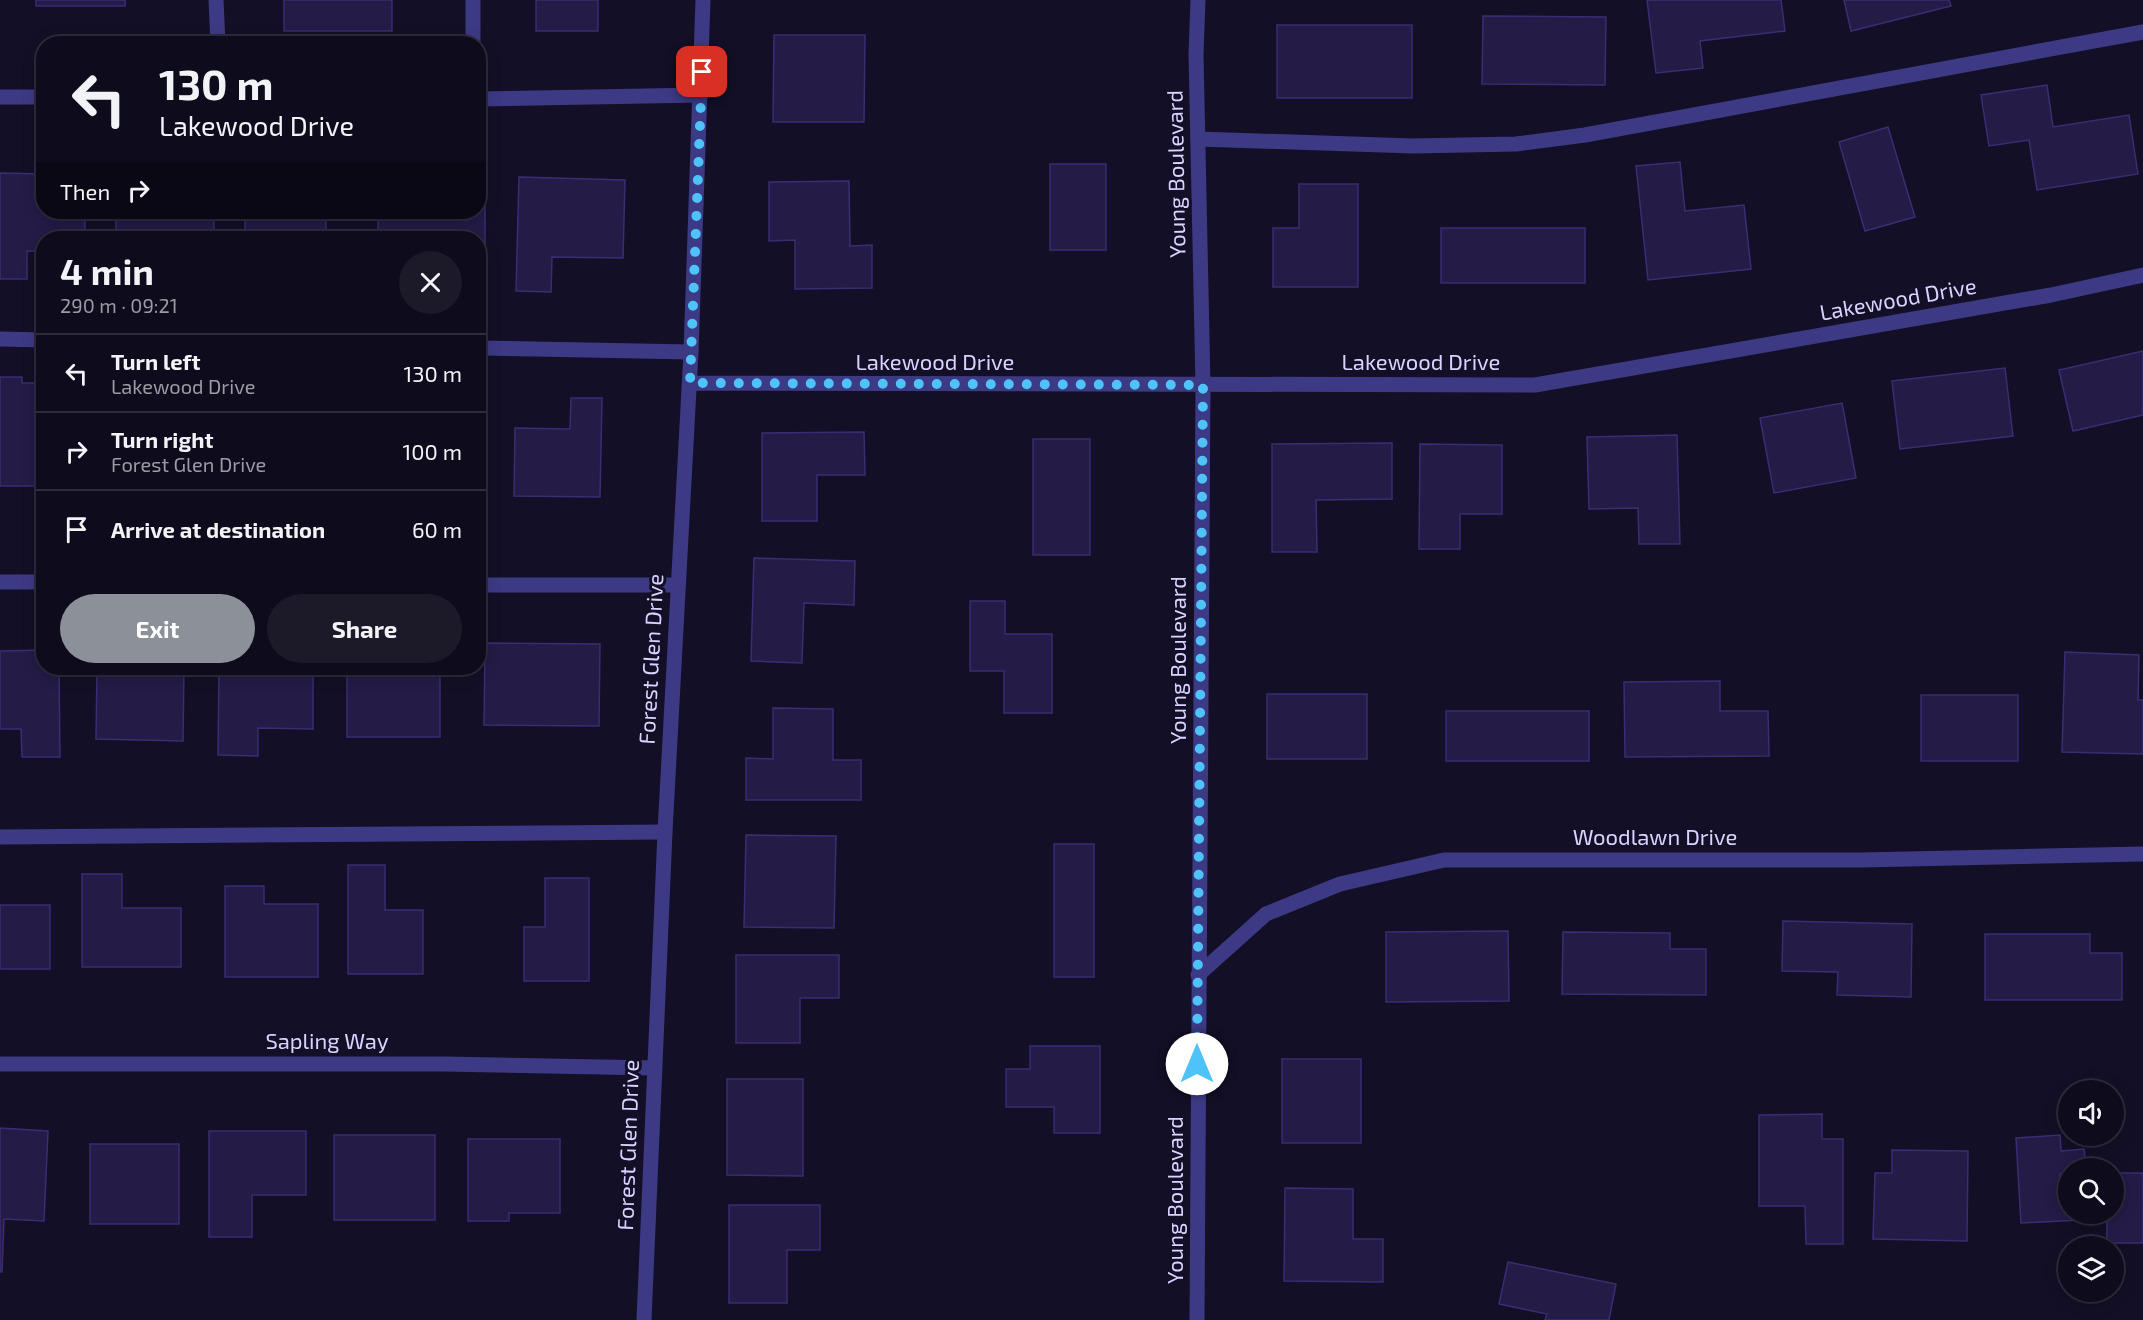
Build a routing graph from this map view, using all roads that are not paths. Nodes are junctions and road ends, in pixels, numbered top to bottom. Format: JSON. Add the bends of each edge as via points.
{"nodes":[{"id":1,"x":216,"y":0,"type":"edge"},
{"id":2,"x":473,"y":0,"type":"edge"},
{"id":3,"x":703,"y":0,"type":"edge"},
{"id":4,"x":1198,"y":0,"type":"edge"},
{"id":5,"x":2143,"y":32,"type":"edge"},
{"id":6,"x":218,"y":36,"type":"edge"},
{"id":7,"x":473,"y":36,"type":"edge"},
{"id":8,"x":701,"y":95,"type":"junction"},
{"id":9,"x":0,"y":97,"type":"edge"},
{"id":10,"x":36,"y":97,"type":"edge"},
{"id":11,"x":486,"y":99,"type":"edge"},
{"id":12,"x":1198,"y":139,"type":"junction"},
{"id":13,"x":2143,"y":275,"type":"edge"},
{"id":14,"x":0,"y":339,"type":"edge"},
{"id":15,"x":36,"y":340,"type":"edge"},
{"id":16,"x":486,"y":348,"type":"edge"},
{"id":17,"x":691,"y":352,"type":"junction"},
{"id":18,"x":690,"y":383,"type":"junction"},
{"id":19,"x":1203,"y":385,"type":"junction"},
{"id":20,"x":0,"y":582,"type":"edge"},
{"id":21,"x":36,"y":582,"type":"edge"},
{"id":22,"x":486,"y":585,"type":"edge"},
{"id":23,"x":677,"y":585,"type":"junction"},
{"id":24,"x":665,"y":832,"type":"junction"},
{"id":25,"x":0,"y":837,"type":"edge"},
{"id":26,"x":2143,"y":854,"type":"edge"},
{"id":27,"x":1198,"y":975,"type":"junction"},
{"id":28,"x":0,"y":1064,"type":"edge"},
{"id":29,"x":654,"y":1068,"type":"junction"},
{"id":30,"x":644,"y":1320,"type":"edge"},
{"id":31,"x":1197,"y":1320,"type":"edge"}],
"edges":[{"from":1,"to":6,"type":"street"},
{"from":2,"to":7,"type":"street"},
{"from":3,"to":8,"type":"street","name":"Forest Glen Drive"},
{"from":4,"to":12,"type":"street","name":"Young Boulevard"},
{"from":5,"to":12,"type":"street","via":[[1585,135],[1516,144],[1413,146]]},
{"from":8,"to":11,"type":"street"},
{"from":8,"to":17,"type":"street","name":"Forest Glen Drive"},
{"from":9,"to":10,"type":"street"},
{"from":12,"to":19,"type":"street","name":"Young Boulevard"},
{"from":13,"to":19,"type":"street","name":"Lakewood Drive","via":[[2051,295],[1535,385]]},
{"from":14,"to":15,"type":"street"},
{"from":16,"to":17,"type":"street"},
{"from":17,"to":18,"type":"street","name":"Forest Glen Drive"},
{"from":18,"to":19,"type":"street","name":"Lakewood Drive"},
{"from":18,"to":23,"type":"street","name":"Forest Glen Drive"},
{"from":19,"to":27,"type":"street","name":"Young Boulevard"},
{"from":20,"to":21,"type":"street"},
{"from":22,"to":23,"type":"street"},
{"from":23,"to":24,"type":"street","name":"Forest Glen Drive"},
{"from":24,"to":25,"type":"street"},
{"from":24,"to":29,"type":"street","name":"Forest Glen Drive"},
{"from":26,"to":27,"type":"street","name":"Woodlawn Drive","via":[[1862,860],[1444,860],[1340,884],[1266,914]]},
{"from":27,"to":31,"type":"street","name":"Young Boulevard"},
{"from":28,"to":29,"type":"street","name":"Sapling Way"},
{"from":29,"to":30,"type":"street","name":"Forest Glen Drive"}]}
